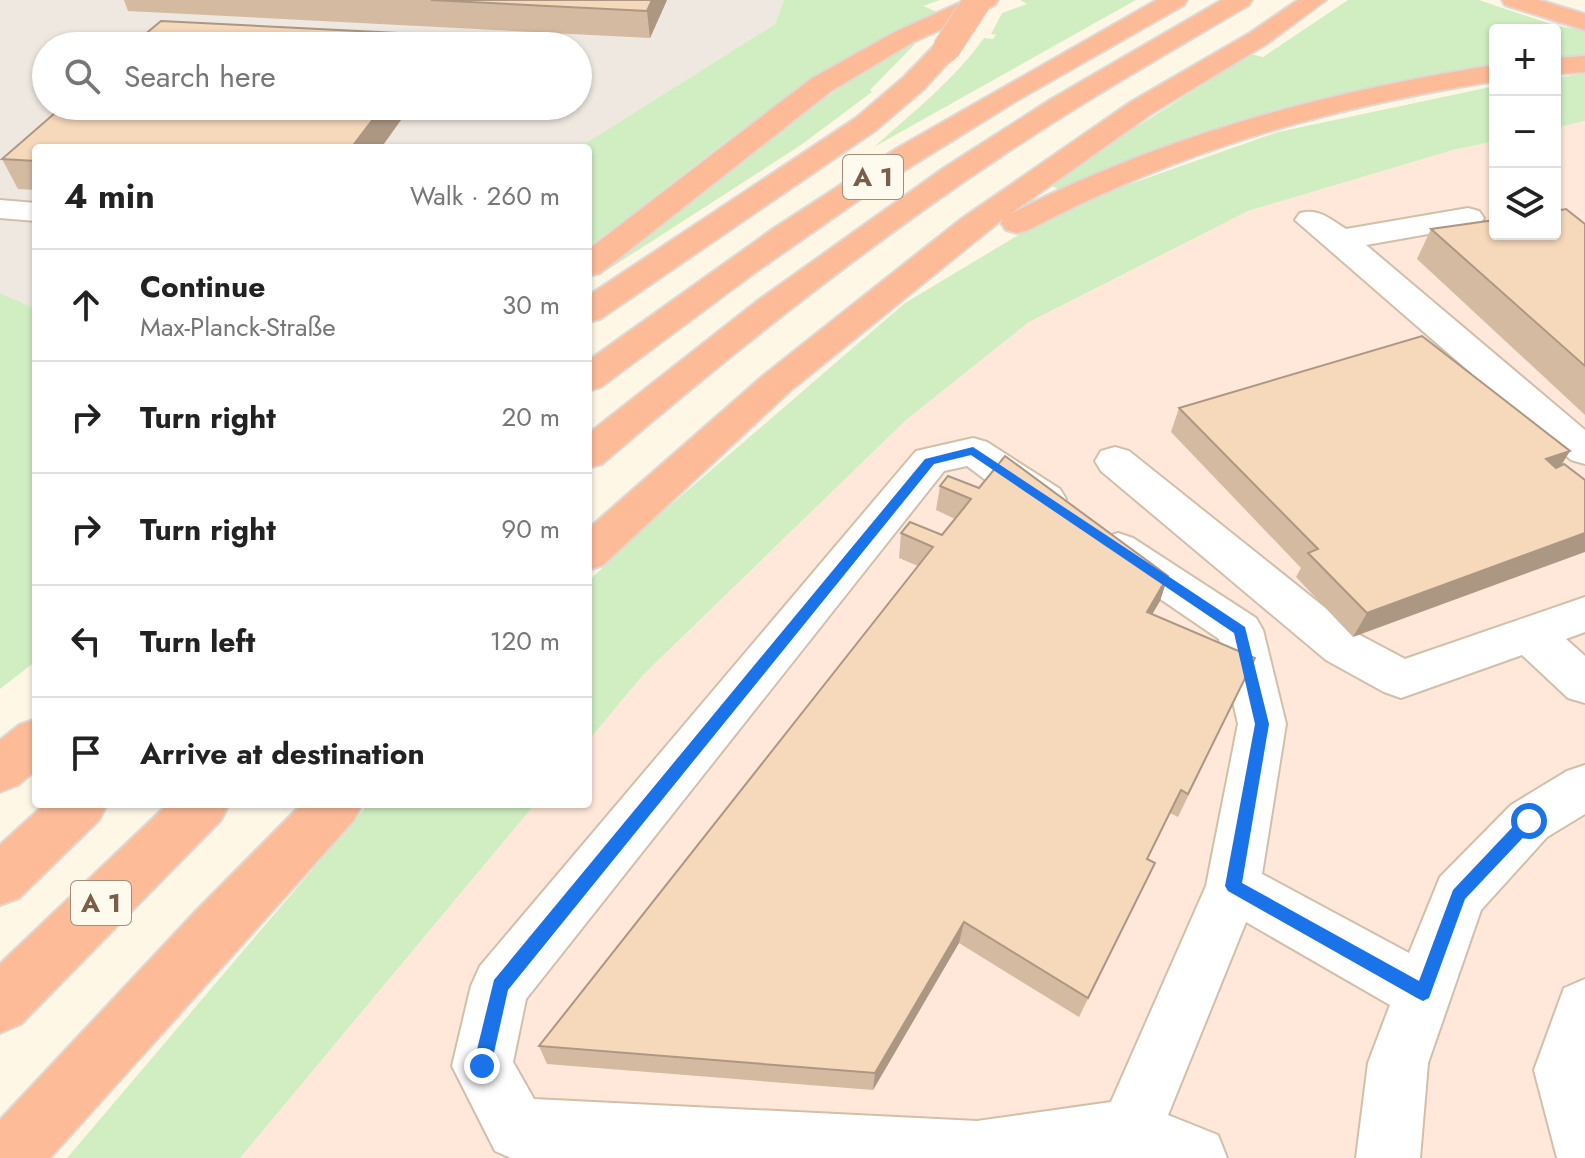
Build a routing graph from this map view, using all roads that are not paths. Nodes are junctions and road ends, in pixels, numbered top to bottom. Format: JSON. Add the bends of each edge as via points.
{"nodes":[{"id":1,"x":978,"y":0,"type":"edge"},
{"id":2,"x":986,"y":0,"type":"edge"},
{"id":3,"x":1175,"y":0,"type":"edge"},
{"id":4,"x":1240,"y":0,"type":"edge"},
{"id":5,"x":1270,"y":0,"type":"edge"},
{"id":6,"x":1314,"y":0,"type":"edge"},
{"id":7,"x":1514,"y":0,"type":"edge"},
{"id":8,"x":1585,"y":22,"type":"edge"},
{"id":9,"x":1585,"y":64,"type":"edge"},
{"id":10,"x":1561,"y":66,"type":"edge"},
{"id":11,"x":1489,"y":74,"type":"edge"},
{"id":12,"x":1141,"y":108,"type":"junction"},
{"id":13,"x":0,"y":209,"type":"edge"},
{"id":14,"x":32,"y":212,"type":"edge"},
{"id":15,"x":1468,"y":218,"type":"dead end"},
{"id":16,"x":1311,"y":220,"type":"dead end"},
{"id":17,"x":1340,"y":240,"type":"junction"},
{"id":18,"x":592,"y":263,"type":"edge"},
{"id":19,"x":878,"y":300,"type":"junction"},
{"id":20,"x":592,"y":309,"type":"edge"},
{"id":21,"x":592,"y":376,"type":"edge"},
{"id":22,"x":1585,"y":451,"type":"edge"},
{"id":23,"x":592,"y":452,"type":"edge"},
{"id":24,"x":1115,"y":461,"type":"dead end"},
{"id":25,"x":592,"y":550,"type":"edge"},
{"id":26,"x":1585,"y":614,"type":"edge"},
{"id":27,"x":1530,"y":634,"type":"junction"},
{"id":28,"x":1585,"y":684,"type":"edge"},
{"id":29,"x":32,"y":743,"type":"edge"},
{"id":30,"x":0,"y":770,"type":"edge"},
{"id":31,"x":1585,"y":787,"type":"edge"},
{"id":32,"x":77,"y":808,"type":"edge"},
{"id":33,"x":199,"y":808,"type":"edge"},
{"id":34,"x":332,"y":808,"type":"edge"},
{"id":35,"x":0,"y":880,"type":"edge"},
{"id":36,"x":1233,"y":886,"type":"junction"},
{"id":37,"x":1423,"y":992,"type":"junction"},
{"id":38,"x":0,"y":1004,"type":"edge"},
{"id":39,"x":1585,"y":1008,"type":"edge"},
{"id":40,"x":1130,"y":1131,"type":"junction"},
{"id":41,"x":1585,"y":1150,"type":"edge"},
{"id":42,"x":8,"y":1158,"type":"edge"},
{"id":43,"x":1195,"y":1158,"type":"edge"},
{"id":44,"x":1388,"y":1158,"type":"edge"}],
"edges":[{"from":1,"to":20,"type":"highway","bridge":true,"via":[[946,49],[866,124]]},
{"from":2,"to":18,"type":"highway","via":[[904,37],[821,85]]},
{"from":3,"to":21,"type":"highway","number":"A 1","via":[[905,155]]},
{"from":4,"to":23,"type":"highway","number":"A 1","via":[[956,173],[722,345]]},
{"from":5,"to":12,"type":"highway"},
{"from":6,"to":12,"type":"highway"},
{"from":7,"to":8,"type":"highway"},
{"from":9,"to":10,"type":"highway"},
{"from":11,"to":19,"type":"highway","via":[[1316,107],[1182,147],[1053,203]]},
{"from":12,"to":19,"type":"highway","via":[[971,227]]},
{"from":13,"to":14,"type":"street"},
{"from":15,"to":17,"type":"street"},
{"from":16,"to":17,"type":"street"},
{"from":17,"to":22,"type":"street"},
{"from":19,"to":25,"type":"highway","via":[[765,393]]},
{"from":24,"to":27,"type":"street","via":[[1342,647],[1401,679]]},
{"from":26,"to":27,"type":"street"},
{"from":27,"to":28,"type":"street"},
{"from":29,"to":30,"type":"highway"},
{"from":31,"to":37,"type":"street","via":[[1529,821],[1459,895]]},
{"from":32,"to":35,"type":"highway"},
{"from":33,"to":38,"type":"highway","number":"A 1"},
{"from":34,"to":42,"type":"highway"},
{"from":36,"to":37,"type":"street"},
{"from":36,"to":40,"type":"street"},
{"from":36,"to":40,"type":"street","via":[[1262,724],[1240,630],[973,451],[958,454],[930,461],[500,986],[482,1066],[517,1129],[977,1153]]},
{"from":37,"to":44,"type":"street","via":[[1398,1063]]},
{"from":39,"to":41,"type":"street","via":[[1564,1070]]},
{"from":40,"to":43,"type":"street"}]}
